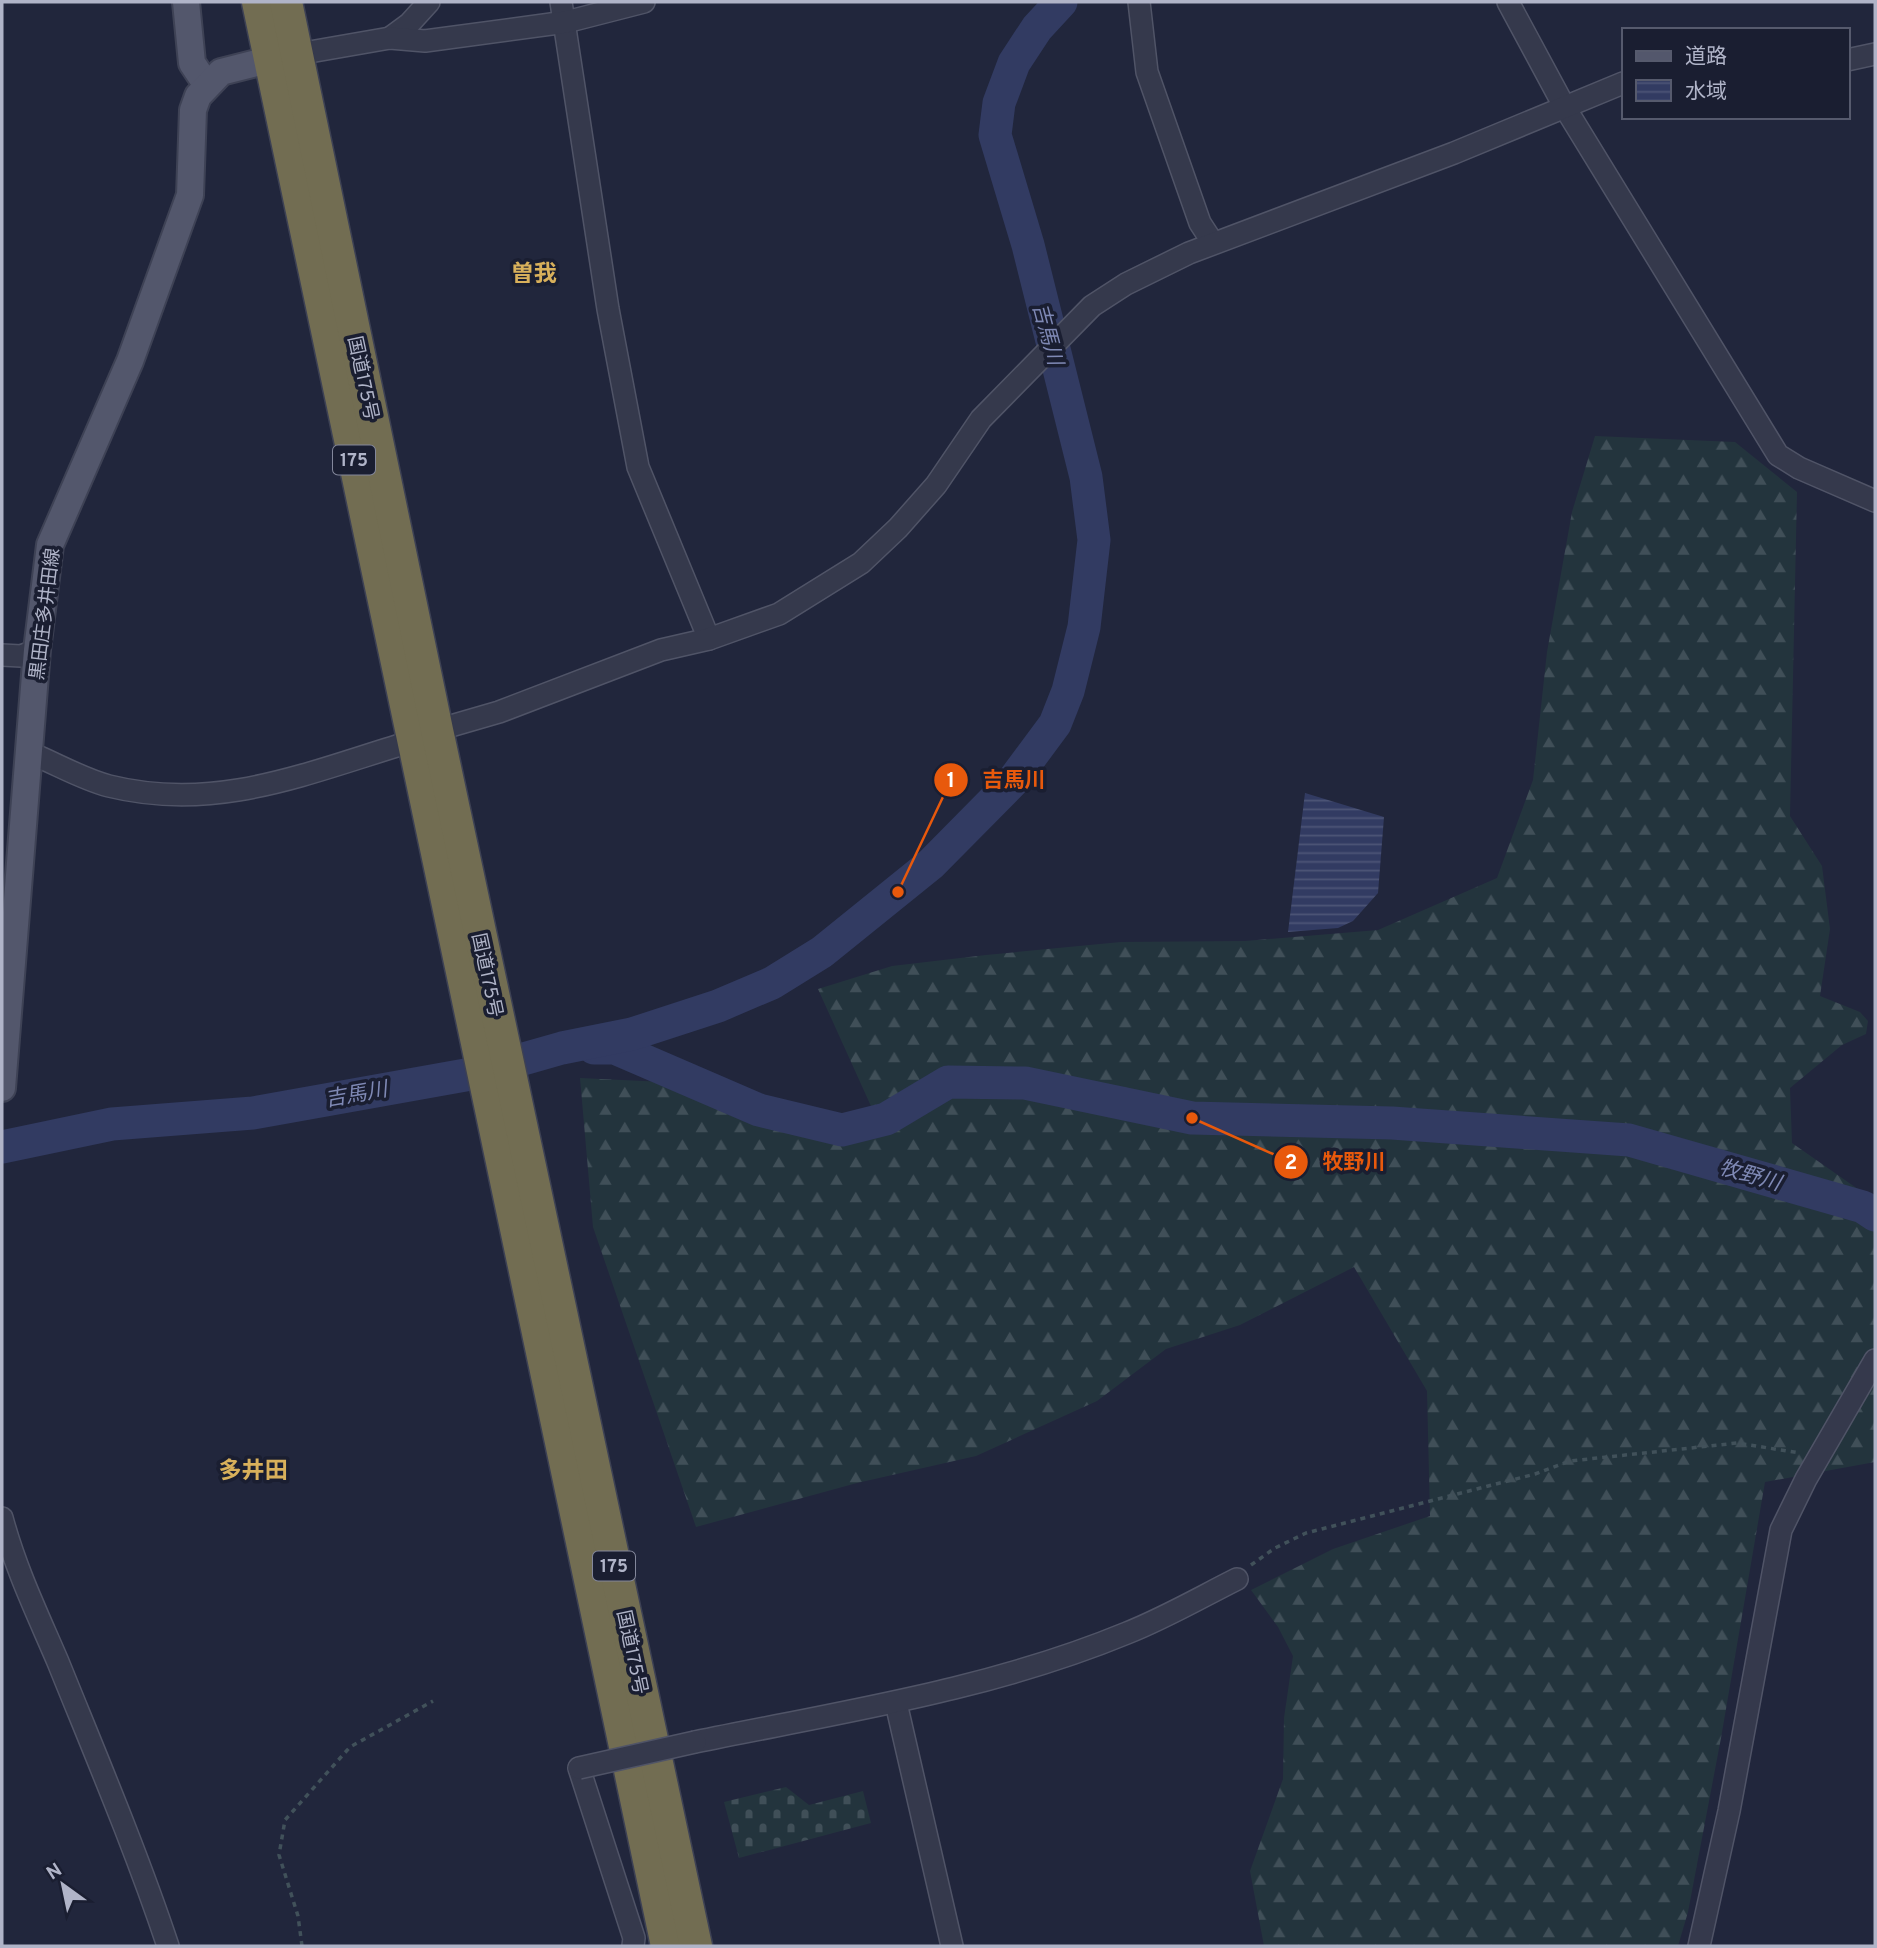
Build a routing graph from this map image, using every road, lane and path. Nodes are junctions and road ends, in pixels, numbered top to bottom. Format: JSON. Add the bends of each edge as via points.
{"nodes":[{"id":1,"x":186,"y":2,"type":"edge"},
{"id":2,"x":258,"y":2,"type":"edge"},
{"id":3,"x":286,"y":2,"type":"edge"},
{"id":4,"x":429,"y":2,"type":"edge"},
{"id":5,"x":644,"y":2,"type":"edge"},
{"id":6,"x":1508,"y":2,"type":"edge"},
{"id":7,"x":1139,"y":3,"type":"edge"},
{"id":8,"x":564,"y":12,"type":"edge"},
{"id":9,"x":390,"y":38,"type":"junction"},
{"id":10,"x":1875,"y":54,"type":"edge"},
{"id":11,"x":284,"y":56,"type":"junction"},
{"id":12,"x":1849,"y":60,"type":"edge"},
{"id":13,"x":1622,"y":83,"type":"edge"},
{"id":14,"x":206,"y":84,"type":"junction"},
{"id":15,"x":1564,"y":106,"type":"junction"},
{"id":16,"x":1213,"y":243,"type":"junction"},
{"id":17,"x":1875,"y":501,"type":"edge"},
{"id":18,"x":709,"y":639,"type":"junction"},
{"id":19,"x":37,"y":650,"type":"junction"},
{"id":20,"x":2,"y":655,"type":"edge"},
{"id":21,"x":425,"y":736,"type":"junction"},
{"id":22,"x":30,"y":752,"type":"junction"},
{"id":23,"x":2,"y":1088,"type":"edge"},
{"id":24,"x":521,"y":1187,"type":"junction"},
{"id":25,"x":1875,"y":1360,"type":"edge"},
{"id":26,"x":1819,"y":1455,"type":"junction"},
{"id":27,"x":2,"y":1518,"type":"edge"},
{"id":28,"x":1237,"y":1578,"type":"joint"},
{"id":29,"x":433,"y":1701,"type":"dead end"},
{"id":30,"x":896,"y":1703,"type":"junction"},
{"id":31,"x":168,"y":1946,"type":"edge"},
{"id":32,"x":302,"y":1946,"type":"edge"},
{"id":33,"x":634,"y":1946,"type":"edge"},
{"id":34,"x":667,"y":1946,"type":"edge"},
{"id":35,"x":696,"y":1946,"type":"edge"},
{"id":36,"x":952,"y":1946,"type":"edge"},
{"id":37,"x":1699,"y":1946,"type":"edge"}],
"edges":[{"from":1,"to":14,"type":"main road","via":[[192,63]]},
{"from":2,"to":11,"type":"highway","name":"国道175号","number":"175"},
{"from":3,"to":11,"type":"highway","name":"国道175号","number":"175"},
{"from":4,"to":9,"type":"street"},
{"from":5,"to":8,"type":"street"},
{"from":6,"to":15,"type":"street"},
{"from":7,"to":16,"type":"street","via":[[1147,72],[1200,223]]},
{"from":8,"to":9,"type":"street","via":[[425,41]]},
{"from":8,"to":18,"type":"street","via":[[606,298],[638,467]]},
{"from":9,"to":11,"type":"street"},
{"from":10,"to":12,"type":"street"},
{"from":11,"to":14,"type":"main road","via":[[221,72]]},
{"from":11,"to":21,"type":"highway","name":"国道175号","number":"175"},
{"from":13,"to":15,"type":"street"},
{"from":14,"to":19,"type":"main road","name":"黒田庄多井田線","via":[[193,110],[190,195],[130,361],[50,545]]},
{"from":15,"to":16,"type":"street","via":[[1454,153]]},
{"from":15,"to":17,"type":"street","via":[[1778,455]]},
{"from":16,"to":18,"type":"street","via":[[1126,284],[1082,316],[981,419],[929,494],[861,563],[779,614]]},
{"from":18,"to":21,"type":"street","via":[[661,650]]},
{"from":19,"to":20,"type":"street","via":[[21,656]]},
{"from":19,"to":22,"type":"main road","name":"黒田庄多井田線"},
{"from":21,"to":22,"type":"street","via":[[239,792],[202,795],[163,796],[107,785]]},
{"from":21,"to":24,"type":"highway","name":"国道175号","number":"175"},
{"from":22,"to":23,"type":"main road","name":"黒田庄多井田線"},
{"from":24,"to":34,"type":"highway","name":"国道175号","number":"175"},
{"from":24,"to":35,"type":"highway","name":"国道175号","number":"175"},
{"from":25,"to":26,"type":"street"},
{"from":26,"to":28,"type":"path","via":[[1737,1443],[1570,1461],[1306,1533],[1275,1548]]},
{"from":26,"to":37,"type":"street","via":[[1781,1530]]},
{"from":27,"to":31,"type":"street","via":[[15,1566],[84,1726]]},
{"from":28,"to":30,"type":"street","via":[[1128,1633],[1020,1671]]},
{"from":29,"to":32,"type":"path","via":[[350,1746],[285,1820],[279,1855]]},
{"from":30,"to":33,"type":"street","bridge":true,"via":[[579,1768]]},
{"from":30,"to":36,"type":"street"}]}
